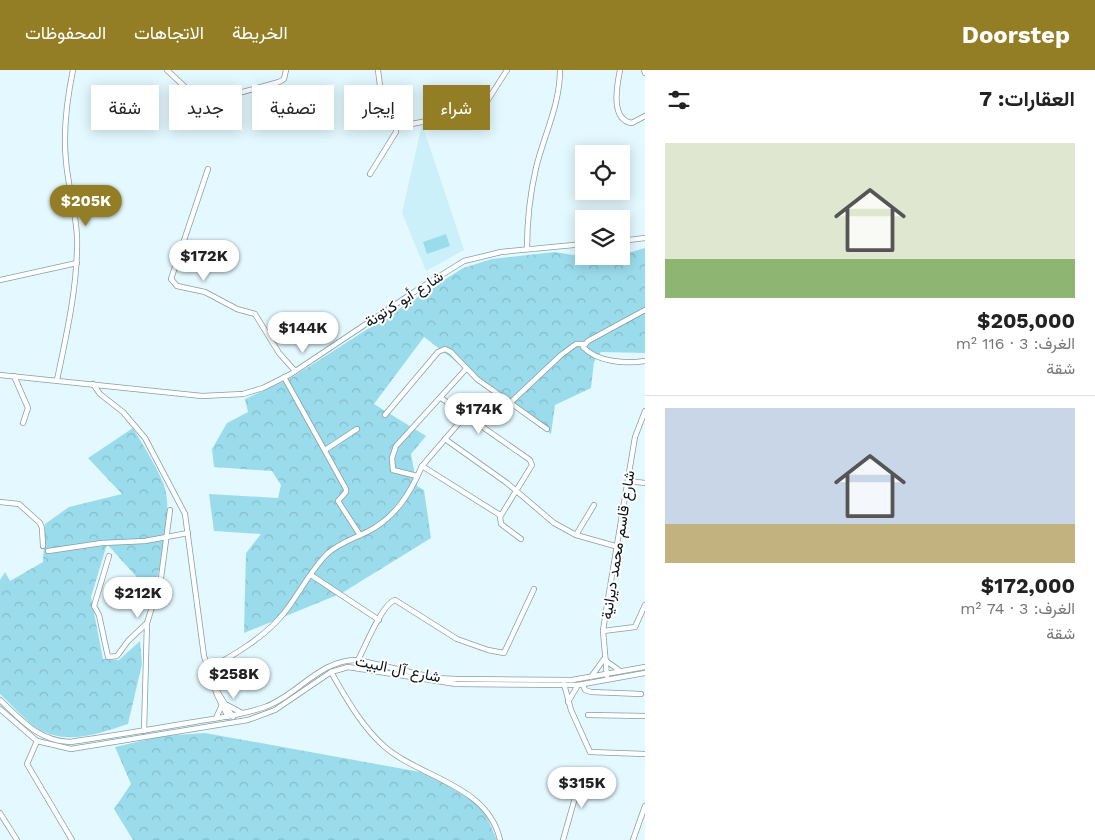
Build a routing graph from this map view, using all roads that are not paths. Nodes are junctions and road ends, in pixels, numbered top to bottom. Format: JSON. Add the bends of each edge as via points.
{"nodes":[{"id":1,"x":73,"y":70,"type":"edge"},
{"id":2,"x":167,"y":70,"type":"edge"},
{"id":3,"x":286,"y":70,"type":"edge"},
{"id":4,"x":378,"y":70,"type":"edge"},
{"id":5,"x":507,"y":70,"type":"edge"},
{"id":6,"x":560,"y":70,"type":"edge"},
{"id":7,"x":620,"y":70,"type":"edge"},
{"id":8,"x":380,"y":85,"type":"edge"},
{"id":9,"x":645,"y":116,"type":"edge"},
{"id":10,"x":413,"y":124,"type":"edge"},
{"id":11,"x":395,"y":130,"type":"edge"},
{"id":12,"x":208,"y":169,"type":"dead end"},
{"id":13,"x":370,"y":174,"type":"dead end"},
{"id":14,"x":645,"y":238,"type":"edge"},
{"id":15,"x":630,"y":240,"type":"edge"},
{"id":16,"x":575,"y":245,"type":"edge"},
{"id":17,"x":527,"y":249,"type":"junction"},
{"id":18,"x":77,"y":263,"type":"junction"},
{"id":19,"x":0,"y":280,"type":"edge"},
{"id":20,"x":645,"y":310,"type":"edge"},
{"id":21,"x":584,"y":344,"type":"junction"},
{"id":22,"x":645,"y":360,"type":"edge"},
{"id":23,"x":466,"y":369,"type":"junction"},
{"id":24,"x":295,"y":371,"type":"junction"},
{"id":25,"x":0,"y":375,"type":"edge"},
{"id":26,"x":14,"y":376,"type":"junction"},
{"id":27,"x":284,"y":377,"type":"junction"},
{"id":28,"x":56,"y":380,"type":"junction"},
{"id":29,"x":93,"y":384,"type":"junction"},
{"id":30,"x":441,"y":398,"type":"junction"},
{"id":31,"x":510,"y":403,"type":"junction"},
{"id":32,"x":645,"y":411,"type":"edge"},
{"id":33,"x":385,"y":415,"type":"dead end"},
{"id":34,"x":465,"y":416,"type":"junction"},
{"id":35,"x":23,"y":423,"type":"dead end"},
{"id":36,"x":358,"y":429,"type":"dead end"},
{"id":37,"x":547,"y":429,"type":"dead end"},
{"id":38,"x":445,"y":439,"type":"junction"},
{"id":39,"x":325,"y":450,"type":"junction"},
{"id":40,"x":422,"y":466,"type":"junction"},
{"id":41,"x":417,"y":476,"type":"junction"},
{"id":42,"x":629,"y":480,"type":"junction"},
{"id":43,"x":645,"y":483,"type":"edge"},
{"id":44,"x":518,"y":491,"type":"junction"},
{"id":45,"x":0,"y":502,"type":"edge"},
{"id":46,"x":594,"y":505,"type":"dead end"},
{"id":47,"x":170,"y":510,"type":"dead end"},
{"id":48,"x":500,"y":515,"type":"junction"},
{"id":49,"x":188,"y":532,"type":"junction"},
{"id":50,"x":360,"y":535,"type":"junction"},
{"id":51,"x":576,"y":535,"type":"junction"},
{"id":52,"x":168,"y":536,"type":"junction"},
{"id":53,"x":522,"y":539,"type":"dead end"},
{"id":54,"x":43,"y":546,"type":"dead end"},
{"id":55,"x":615,"y":546,"type":"junction"},
{"id":56,"x":48,"y":551,"type":"dead end"},
{"id":57,"x":108,"y":556,"type":"dead end"},
{"id":58,"x":311,"y":574,"type":"junction"},
{"id":59,"x":534,"y":589,"type":"dead end"},
{"id":60,"x":645,"y":605,"type":"edge"},
{"id":61,"x":379,"y":620,"type":"junction"},
{"id":62,"x":147,"y":624,"type":"junction"},
{"id":63,"x":603,"y":632,"type":"junction"},
{"id":64,"x":605,"y":659,"type":"junction"},
{"id":65,"x":358,"y":660,"type":"junction"},
{"id":66,"x":645,"y":667,"type":"edge"},
{"id":67,"x":208,"y":670,"type":"junction"},
{"id":68,"x":620,"y":671,"type":"junction"},
{"id":69,"x":331,"y":672,"type":"junction"},
{"id":70,"x":645,"y":673,"type":"edge"},
{"id":71,"x":607,"y":674,"type":"junction"},
{"id":72,"x":590,"y":677,"type":"junction"},
{"id":73,"x":608,"y":680,"type":"junction"},
{"id":74,"x":564,"y":683,"type":"junction"},
{"id":75,"x":580,"y":685,"type":"junction"},
{"id":76,"x":641,"y":694,"type":"dead end"},
{"id":77,"x":0,"y":700,"type":"edge"},
{"id":78,"x":568,"y":702,"type":"junction"},
{"id":79,"x":224,"y":704,"type":"junction"},
{"id":80,"x":0,"y":709,"type":"edge"},
{"id":81,"x":243,"y":713,"type":"junction"},
{"id":82,"x":588,"y":715,"type":"dead end"},
{"id":83,"x":230,"y":716,"type":"junction"},
{"id":84,"x":645,"y":716,"type":"edge"},
{"id":85,"x":216,"y":718,"type":"junction"},
{"id":86,"x":234,"y":723,"type":"junction"},
{"id":87,"x":144,"y":731,"type":"junction"},
{"id":88,"x":37,"y":741,"type":"junction"},
{"id":89,"x":645,"y":754,"type":"edge"},
{"id":90,"x":582,"y":773,"type":"dead end"},
{"id":91,"x":645,"y":806,"type":"edge"},
{"id":92,"x":0,"y":813,"type":"edge"},
{"id":93,"x":17,"y":840,"type":"edge"},
{"id":94,"x":72,"y":840,"type":"edge"},
{"id":95,"x":500,"y":840,"type":"edge"},
{"id":96,"x":562,"y":840,"type":"edge"},
{"id":97,"x":633,"y":840,"type":"edge"}],
"edges":[{"from":1,"to":18,"type":"street","via":[[65,144],[77,233]]},
{"from":2,"to":3,"type":"street","via":[[202,102],[279,82],[284,80]]},
{"from":4,"to":8,"type":"street"},
{"from":5,"to":10,"type":"street","via":[[468,126],[427,121]]},
{"from":6,"to":17,"type":"street","via":[[552,120],[536,170]]},
{"from":7,"to":9,"type":"street","via":[[617,101],[620,115],[632,123]]},
{"from":11,"to":13,"type":"street"},
{"from":12,"to":24,"type":"street","via":[[171,279],[177,286],[205,292],[237,309],[255,314],[278,353]]},
{"from":14,"to":15,"type":"street"},
{"from":16,"to":17,"type":"street","name":"شارع أبو كرتونة"},
{"from":17,"to":24,"type":"street","name":"شارع أبو كرتونة","via":[[491,254],[460,264]]},
{"from":18,"to":19,"type":"street"},
{"from":18,"to":28,"type":"street","via":[[70,318]]},
{"from":20,"to":21,"type":"street"},
{"from":21,"to":22,"type":"street","via":[[585,349],[601,359]]},
{"from":21,"to":31,"type":"street","via":[[576,344],[561,355]]},
{"from":23,"to":30,"type":"street"},
{"from":23,"to":31,"type":"street"},
{"from":23,"to":33,"type":"street","via":[[451,352],[441,350]]},
{"from":24,"to":27,"type":"street","name":"شارع أبو كرتونة"},
{"from":25,"to":26,"type":"street","name":"شارع أبو كرتونة"},
{"from":26,"to":28,"type":"street","name":"شارع أبو كرتونة"},
{"from":26,"to":35,"type":"street","via":[[28,408]]},
{"from":27,"to":29,"type":"street","name":"شارع أبو كرتونة","via":[[255,391],[220,396]]},
{"from":27,"to":39,"type":"street"},
{"from":28,"to":29,"type":"street","name":"شارع أبو كرتونة"},
{"from":29,"to":49,"type":"street","via":[[100,394],[124,412],[145,438],[183,511]]},
{"from":30,"to":34,"type":"street"},
{"from":30,"to":41,"type":"street","via":[[394,450],[392,470]]},
{"from":31,"to":37,"type":"street"},
{"from":32,"to":42,"type":"street","name":"شارع قاسم محمد ديرانية","via":[[635,438]]},
{"from":34,"to":38,"type":"street"},
{"from":34,"to":44,"type":"street","via":[[530,460],[532,465]]},
{"from":36,"to":39,"type":"street"},
{"from":38,"to":40,"type":"street"},
{"from":38,"to":44,"type":"street"},
{"from":39,"to":50,"type":"street","via":[[347,491],[338,501]]},
{"from":40,"to":41,"type":"street"},
{"from":40,"to":48,"type":"street"},
{"from":41,"to":50,"type":"street","via":[[391,516]]},
{"from":42,"to":43,"type":"street"},
{"from":42,"to":55,"type":"street","name":"شارع قاسم محمد ديرانية"},
{"from":44,"to":48,"type":"street"},
{"from":44,"to":51,"type":"street","via":[[554,523]]},
{"from":45,"to":54,"type":"street","via":[[19,504],[40,523]]},
{"from":46,"to":51,"type":"street"},
{"from":47,"to":52,"type":"street"},
{"from":48,"to":53,"type":"street","via":[[501,524]]},
{"from":49,"to":52,"type":"street"},
{"from":49,"to":67,"type":"street","via":[[198,624]]},
{"from":50,"to":58,"type":"street","via":[[333,549]]},
{"from":51,"to":55,"type":"street"},
{"from":52,"to":56,"type":"street"},
{"from":52,"to":62,"type":"street","via":[[161,581]]},
{"from":55,"to":63,"type":"street","name":"شارع قاسم محمد ديرانية"},
{"from":57,"to":62,"type":"street","via":[[94,606],[101,620],[106,654],[117,656]]},
{"from":58,"to":61,"type":"street"},
{"from":58,"to":67,"type":"street","via":[[272,625]]},
{"from":59,"to":61,"type":"street","via":[[508,650],[502,654],[457,639],[397,601],[390,602]]},
{"from":60,"to":63,"type":"street","via":[[635,627]]},
{"from":61,"to":65,"type":"street"},
{"from":62,"to":87,"type":"street"},
{"from":63,"to":64,"type":"street","name":"شارع قاسم محمد ديرانية"},
{"from":64,"to":68,"type":"street"},
{"from":64,"to":71,"type":"street","name":"شارع قاسم محمد ديرانية"},
{"from":64,"to":72,"type":"street"},
{"from":65,"to":74,"type":"street","name":"شارع آل البيت","via":[[436,678]]},
{"from":65,"to":81,"type":"street","name":"شارع آل البيت","via":[[331,666],[272,704]]},
{"from":66,"to":68,"type":"street","name":"شارع آل البيت"},
{"from":67,"to":79,"type":"street"},
{"from":68,"to":71,"type":"street","name":"شارع آل البيت"},
{"from":69,"to":74,"type":"street","name":"شارع آل البيت","via":[[358,667],[436,683]]},
{"from":69,"to":86,"type":"street","name":"شارع آل البيت","via":[[275,710]]},
{"from":69,"to":95,"type":"street","via":[[383,746],[473,798],[490,818]]},
{"from":70,"to":73,"type":"street","name":"شارع آل البيت"},
{"from":71,"to":72,"type":"street","name":"شارع آل البيت"},
{"from":71,"to":73,"type":"street","name":"شارع قاسم محمد ديرانية"},
{"from":72,"to":74,"type":"street","name":"شارع آل البيت"},
{"from":73,"to":75,"type":"street","name":"شارع آل البيت"},
{"from":74,"to":75,"type":"street","name":"شارع آل البيت"},
{"from":74,"to":78,"type":"street"},
{"from":75,"to":76,"type":"street","via":[[591,692]]},
{"from":75,"to":78,"type":"street"},
{"from":77,"to":87,"type":"street","name":"شارع آل البيت","via":[[39,734],[59,742]]},
{"from":78,"to":89,"type":"street","via":[[590,752]]},
{"from":79,"to":81,"type":"street"},
{"from":79,"to":83,"type":"street"},
{"from":79,"to":85,"type":"street"},
{"from":80,"to":88,"type":"street","name":"شارع آل البيت"},
{"from":81,"to":83,"type":"street","name":"شارع آل البيت"},
{"from":82,"to":84,"type":"street"},
{"from":83,"to":85,"type":"street","name":"شارع آل البيت"},
{"from":83,"to":86,"type":"street"},
{"from":85,"to":87,"type":"street","name":"شارع آل البيت"},
{"from":86,"to":88,"type":"street","name":"شارع آل البيت","via":[[71,749]]},
{"from":88,"to":94,"type":"street","via":[[27,764]]},
{"from":90,"to":96,"type":"street"},
{"from":91,"to":97,"type":"street"},
{"from":92,"to":93,"type":"street"}]}
